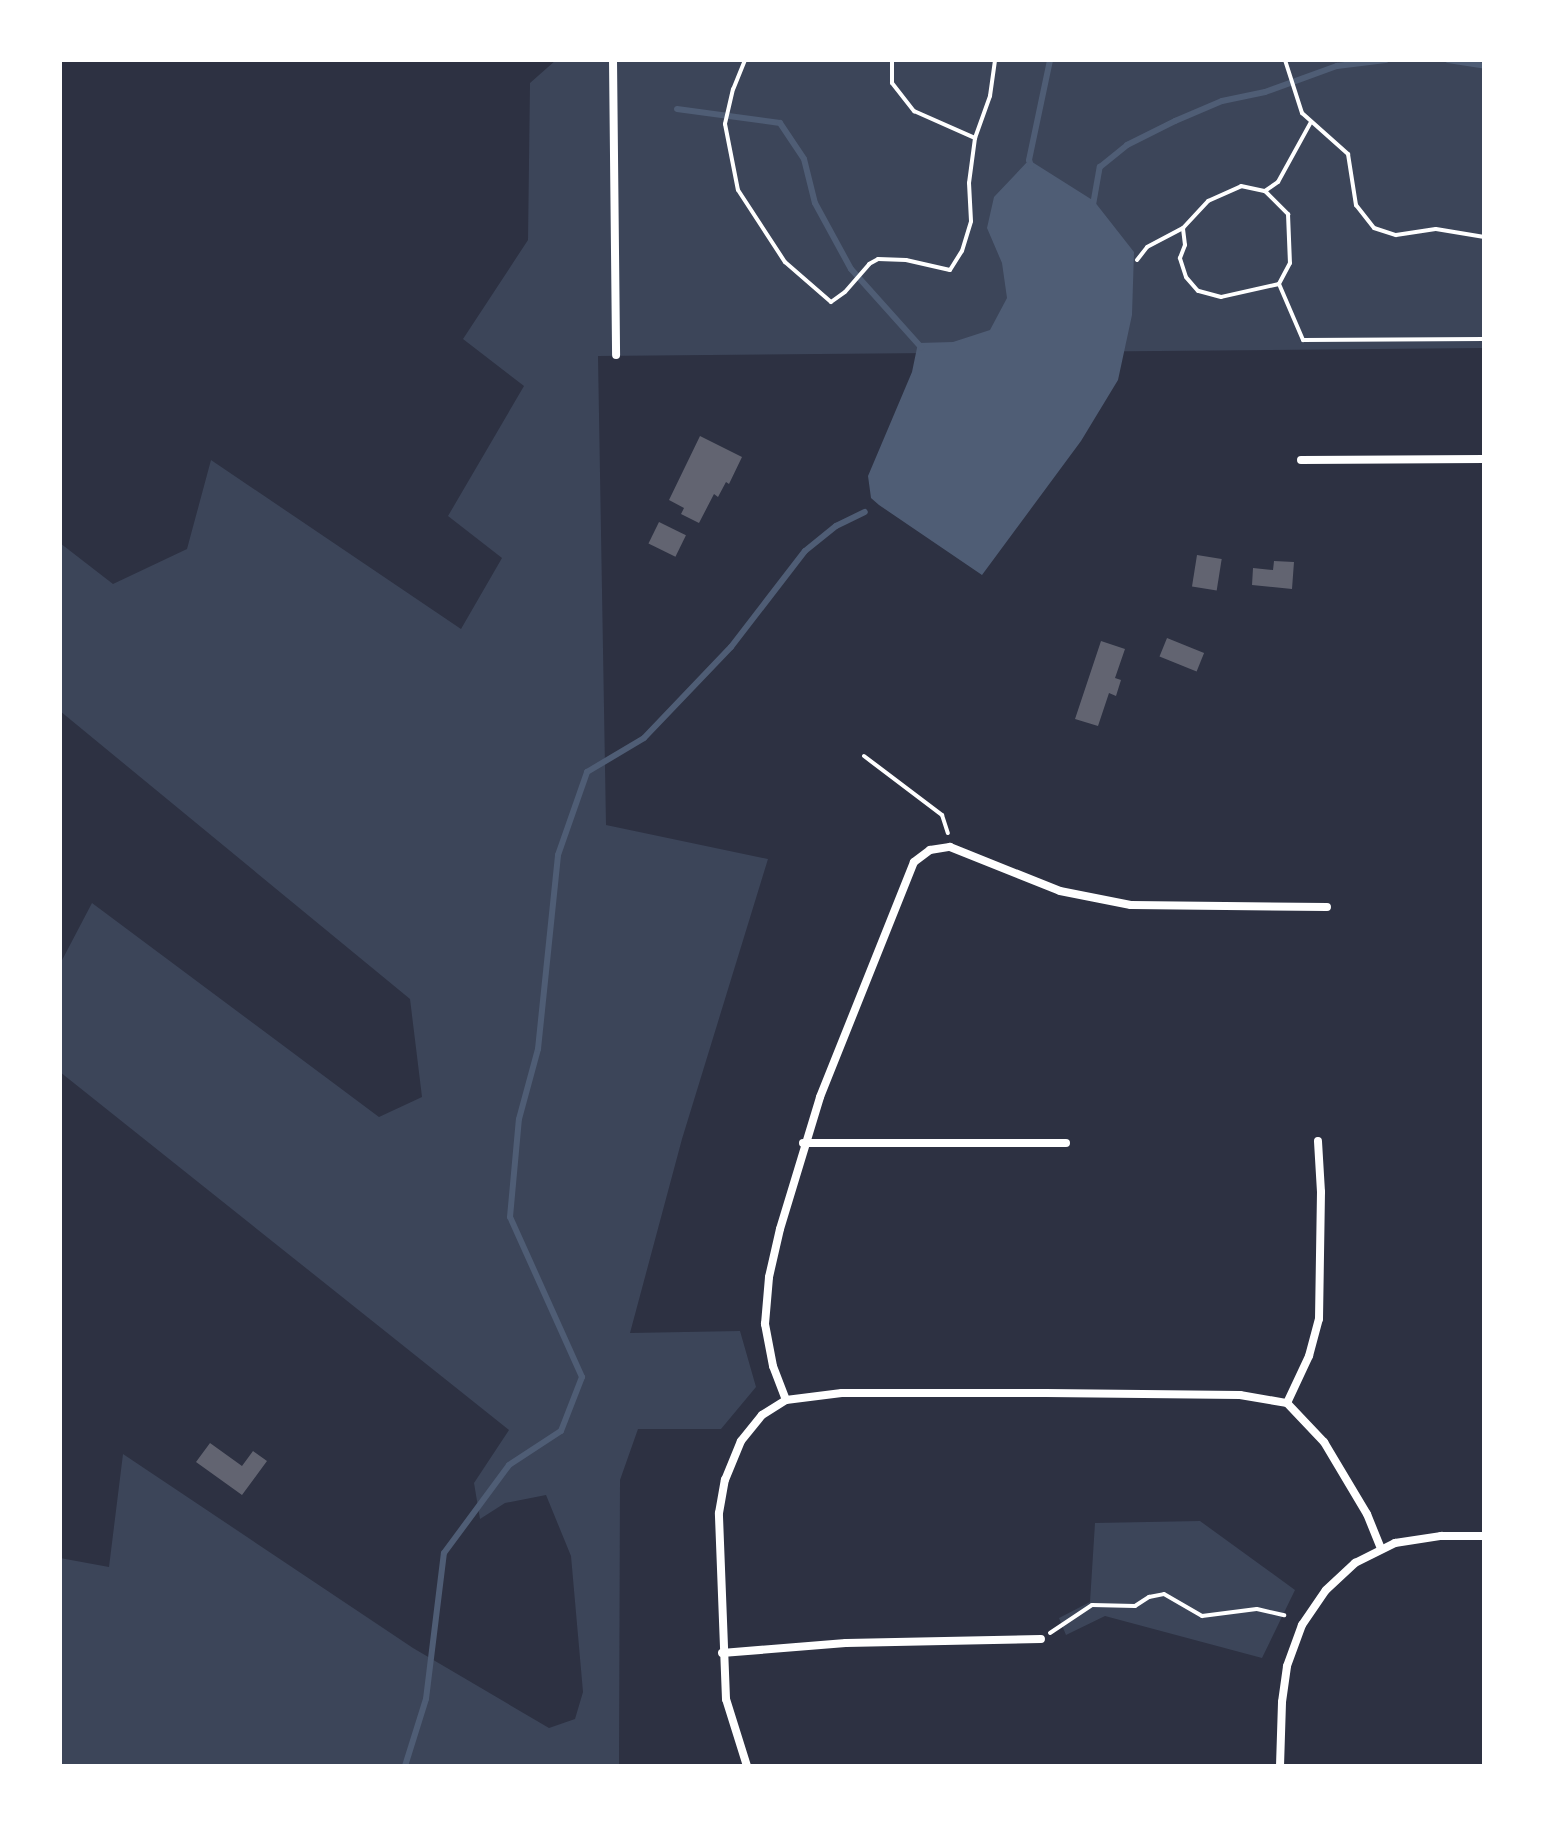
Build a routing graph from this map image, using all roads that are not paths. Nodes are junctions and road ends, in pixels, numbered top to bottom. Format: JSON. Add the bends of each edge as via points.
{"nodes":[{"id":1,"x":613,"y":60,"type":"edge"},
{"id":2,"x":616,"y":355,"type":"dead end"},
{"id":3,"x":1484,"y":459,"type":"edge"},
{"id":4,"x":1301,"y":460,"type":"dead end"},
{"id":5,"x":1327,"y":907,"type":"dead end"},
{"id":6,"x":1318,"y":1141,"type":"dead end"},
{"id":7,"x":803,"y":1143,"type":"junction"},
{"id":8,"x":1066,"y":1143,"type":"dead end"},
{"id":9,"x":786,"y":1400,"type":"junction"},
{"id":10,"x":1287,"y":1403,"type":"junction"},
{"id":11,"x":1484,"y":1536,"type":"edge"},
{"id":12,"x":1381,"y":1548,"type":"junction"},
{"id":13,"x":1041,"y":1639,"type":"road end"},
{"id":14,"x":722,"y":1653,"type":"junction"},
{"id":15,"x":747,"y":1766,"type":"edge"},
{"id":16,"x":1280,"y":1766,"type":"edge"}],
"edges":[{"from":1,"to":2,"type":"street"},
{"from":3,"to":4,"type":"street"},
{"from":5,"to":7,"type":"street","via":[[1094,900],[950,847],[930,850],[914,862]]},
{"from":6,"to":10,"type":"street","via":[[1319,1319]]},
{"from":7,"to":8,"type":"street"},
{"from":7,"to":9,"type":"street","via":[[769,1277],[765,1324]]},
{"from":9,"to":10,"type":"street","via":[[842,1393],[1046,1393],[1240,1395]]},
{"from":9,"to":14,"type":"street","via":[[762,1415],[741,1441],[725,1480],[719,1513]]},
{"from":10,"to":12,"type":"street","via":[[1324,1442]]},
{"from":11,"to":12,"type":"street","via":[[1414,1539]]},
{"from":12,"to":16,"type":"street","via":[[1338,1576],[1302,1625],[1284,1690]]},
{"from":13,"to":14,"type":"street","via":[[846,1643]]},
{"from":14,"to":15,"type":"street","via":[[726,1699]]}]}
